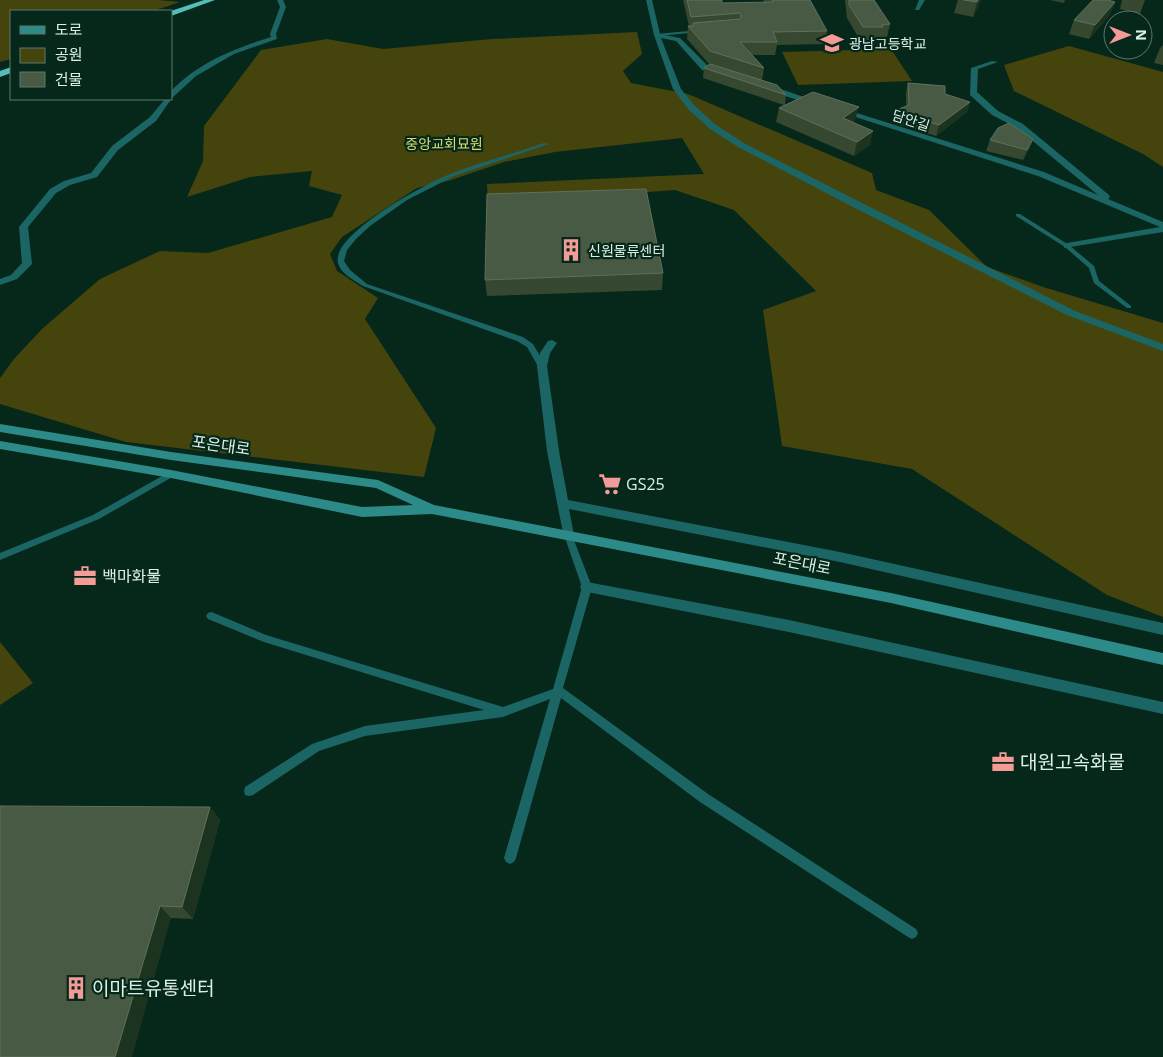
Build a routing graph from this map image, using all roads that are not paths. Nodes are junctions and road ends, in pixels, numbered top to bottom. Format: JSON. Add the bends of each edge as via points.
{"nodes":[{"id":1,"x":196,"y":0,"type":"edge"},
{"id":2,"x":211,"y":0,"type":"edge"},
{"id":3,"x":280,"y":0,"type":"edge"},
{"id":4,"x":649,"y":0,"type":"edge"},
{"id":5,"x":922,"y":0,"type":"edge"},
{"id":6,"x":917,"y":9,"type":"dead end"},
{"id":7,"x":164,"y":10,"type":"edge"},
{"id":8,"x":172,"y":14,"type":"edge"},
{"id":9,"x":706,"y":31,"type":"edge"},
{"id":10,"x":657,"y":35,"type":"junction"},
{"id":11,"x":994,"y":62,"type":"dead end"},
{"id":12,"x":724,"y":74,"type":"edge"},
{"id":13,"x":762,"y":86,"type":"edge"},
{"id":14,"x":172,"y":96,"type":"edge"},
{"id":15,"x":168,"y":100,"type":"edge"},
{"id":16,"x":827,"y":106,"type":"edge"},
{"id":17,"x":836,"y":109,"type":"edge"},
{"id":18,"x":546,"y":144,"type":"dead end"},
{"id":19,"x":1117,"y":206,"type":"junction"},
{"id":20,"x":1018,"y":215,"type":"dead end"},
{"id":21,"x":1163,"y":227,"type":"edge"},
{"id":22,"x":1067,"y":246,"type":"junction"},
{"id":23,"x":0,"y":282,"type":"edge"},
{"id":24,"x":1129,"y":307,"type":"dead end"},
{"id":25,"x":552,"y":344,"type":"dead end"},
{"id":26,"x":1163,"y":348,"type":"edge"},
{"id":27,"x":542,"y":366,"type":"junction"},
{"id":28,"x":0,"y":428,"type":"edge"},
{"id":29,"x":0,"y":445,"type":"edge"},
{"id":30,"x":171,"y":474,"type":"junction"},
{"id":31,"x":562,"y":503,"type":"junction"},
{"id":32,"x":432,"y":509,"type":"junction"},
{"id":33,"x":568,"y":535,"type":"junction"},
{"id":34,"x":0,"y":557,"type":"edge"},
{"id":35,"x":588,"y":587,"type":"junction"},
{"id":36,"x":211,"y":616,"type":"dead end"},
{"id":37,"x":1163,"y":629,"type":"edge"},
{"id":38,"x":1163,"y":659,"type":"edge"},
{"id":39,"x":559,"y":691,"type":"junction"},
{"id":40,"x":1163,"y":708,"type":"edge"},
{"id":41,"x":504,"y":712,"type":"junction"},
{"id":42,"x":249,"y":790,"type":"dead end"},
{"id":43,"x":510,"y":858,"type":"dead end"},
{"id":44,"x":912,"y":933,"type":"dead end"}],
"edges":[{"from":1,"to":7,"type":"highway"},
{"from":2,"to":8,"type":"highway"},
{"from":3,"to":14,"type":"street","via":[[283,7],[274,38],[227,53],[192,74]]},
{"from":4,"to":10,"type":"street"},
{"from":5,"to":6,"type":"street"},
{"from":9,"to":10,"type":"lane"},
{"from":10,"to":12,"type":"street","via":[[678,39],[705,68]]},
{"from":10,"to":26,"type":"street","via":[[677,89],[713,127],[741,145],[1071,313]]},
{"from":11,"to":19,"type":"street","via":[[975,68],[973,93],[995,113],[1020,126]]},
{"from":13,"to":16,"type":"street"},
{"from":15,"to":23,"type":"street","via":[[153,119],[115,148],[94,175],[53,191],[23,227],[27,264],[14,277]]},
{"from":17,"to":19,"type":"street","name":"담안길","via":[[1040,174]]},
{"from":18,"to":27,"type":"lane","via":[[434,183],[378,216],[355,234],[341,255],[348,272],[365,285],[520,339],[530,346]]},
{"from":19,"to":21,"type":"street","name":"담안길"},
{"from":20,"to":22,"type":"lane"},
{"from":21,"to":22,"type":"street"},
{"from":22,"to":24,"type":"lane","via":[[1092,267],[1096,282]]},
{"from":25,"to":27,"type":"street","via":[[545,353]]},
{"from":27,"to":31,"type":"street"},
{"from":28,"to":32,"type":"street","name":"포은대로","via":[[171,456],[378,484]]},
{"from":29,"to":30,"type":"street","name":"포은대로"},
{"from":30,"to":32,"type":"street","name":"포은대로","via":[[362,512]]},
{"from":30,"to":34,"type":"lane","via":[[96,517]]},
{"from":31,"to":33,"type":"street"},
{"from":31,"to":37,"type":"street","via":[[840,557]]},
{"from":32,"to":33,"type":"street","name":"포은대로"},
{"from":33,"to":35,"type":"lane"},
{"from":33,"to":38,"type":"street","name":"포은대로","via":[[900,600]]},
{"from":35,"to":39,"type":"lane"},
{"from":35,"to":40,"type":"street","via":[[855,640]]},
{"from":36,"to":41,"type":"lane","via":[[264,638]]},
{"from":39,"to":41,"type":"lane"},
{"from":39,"to":43,"type":"lane"},
{"from":39,"to":44,"type":"lane","via":[[704,798]]},
{"from":41,"to":42,"type":"lane","via":[[365,731],[316,747]]}]}
